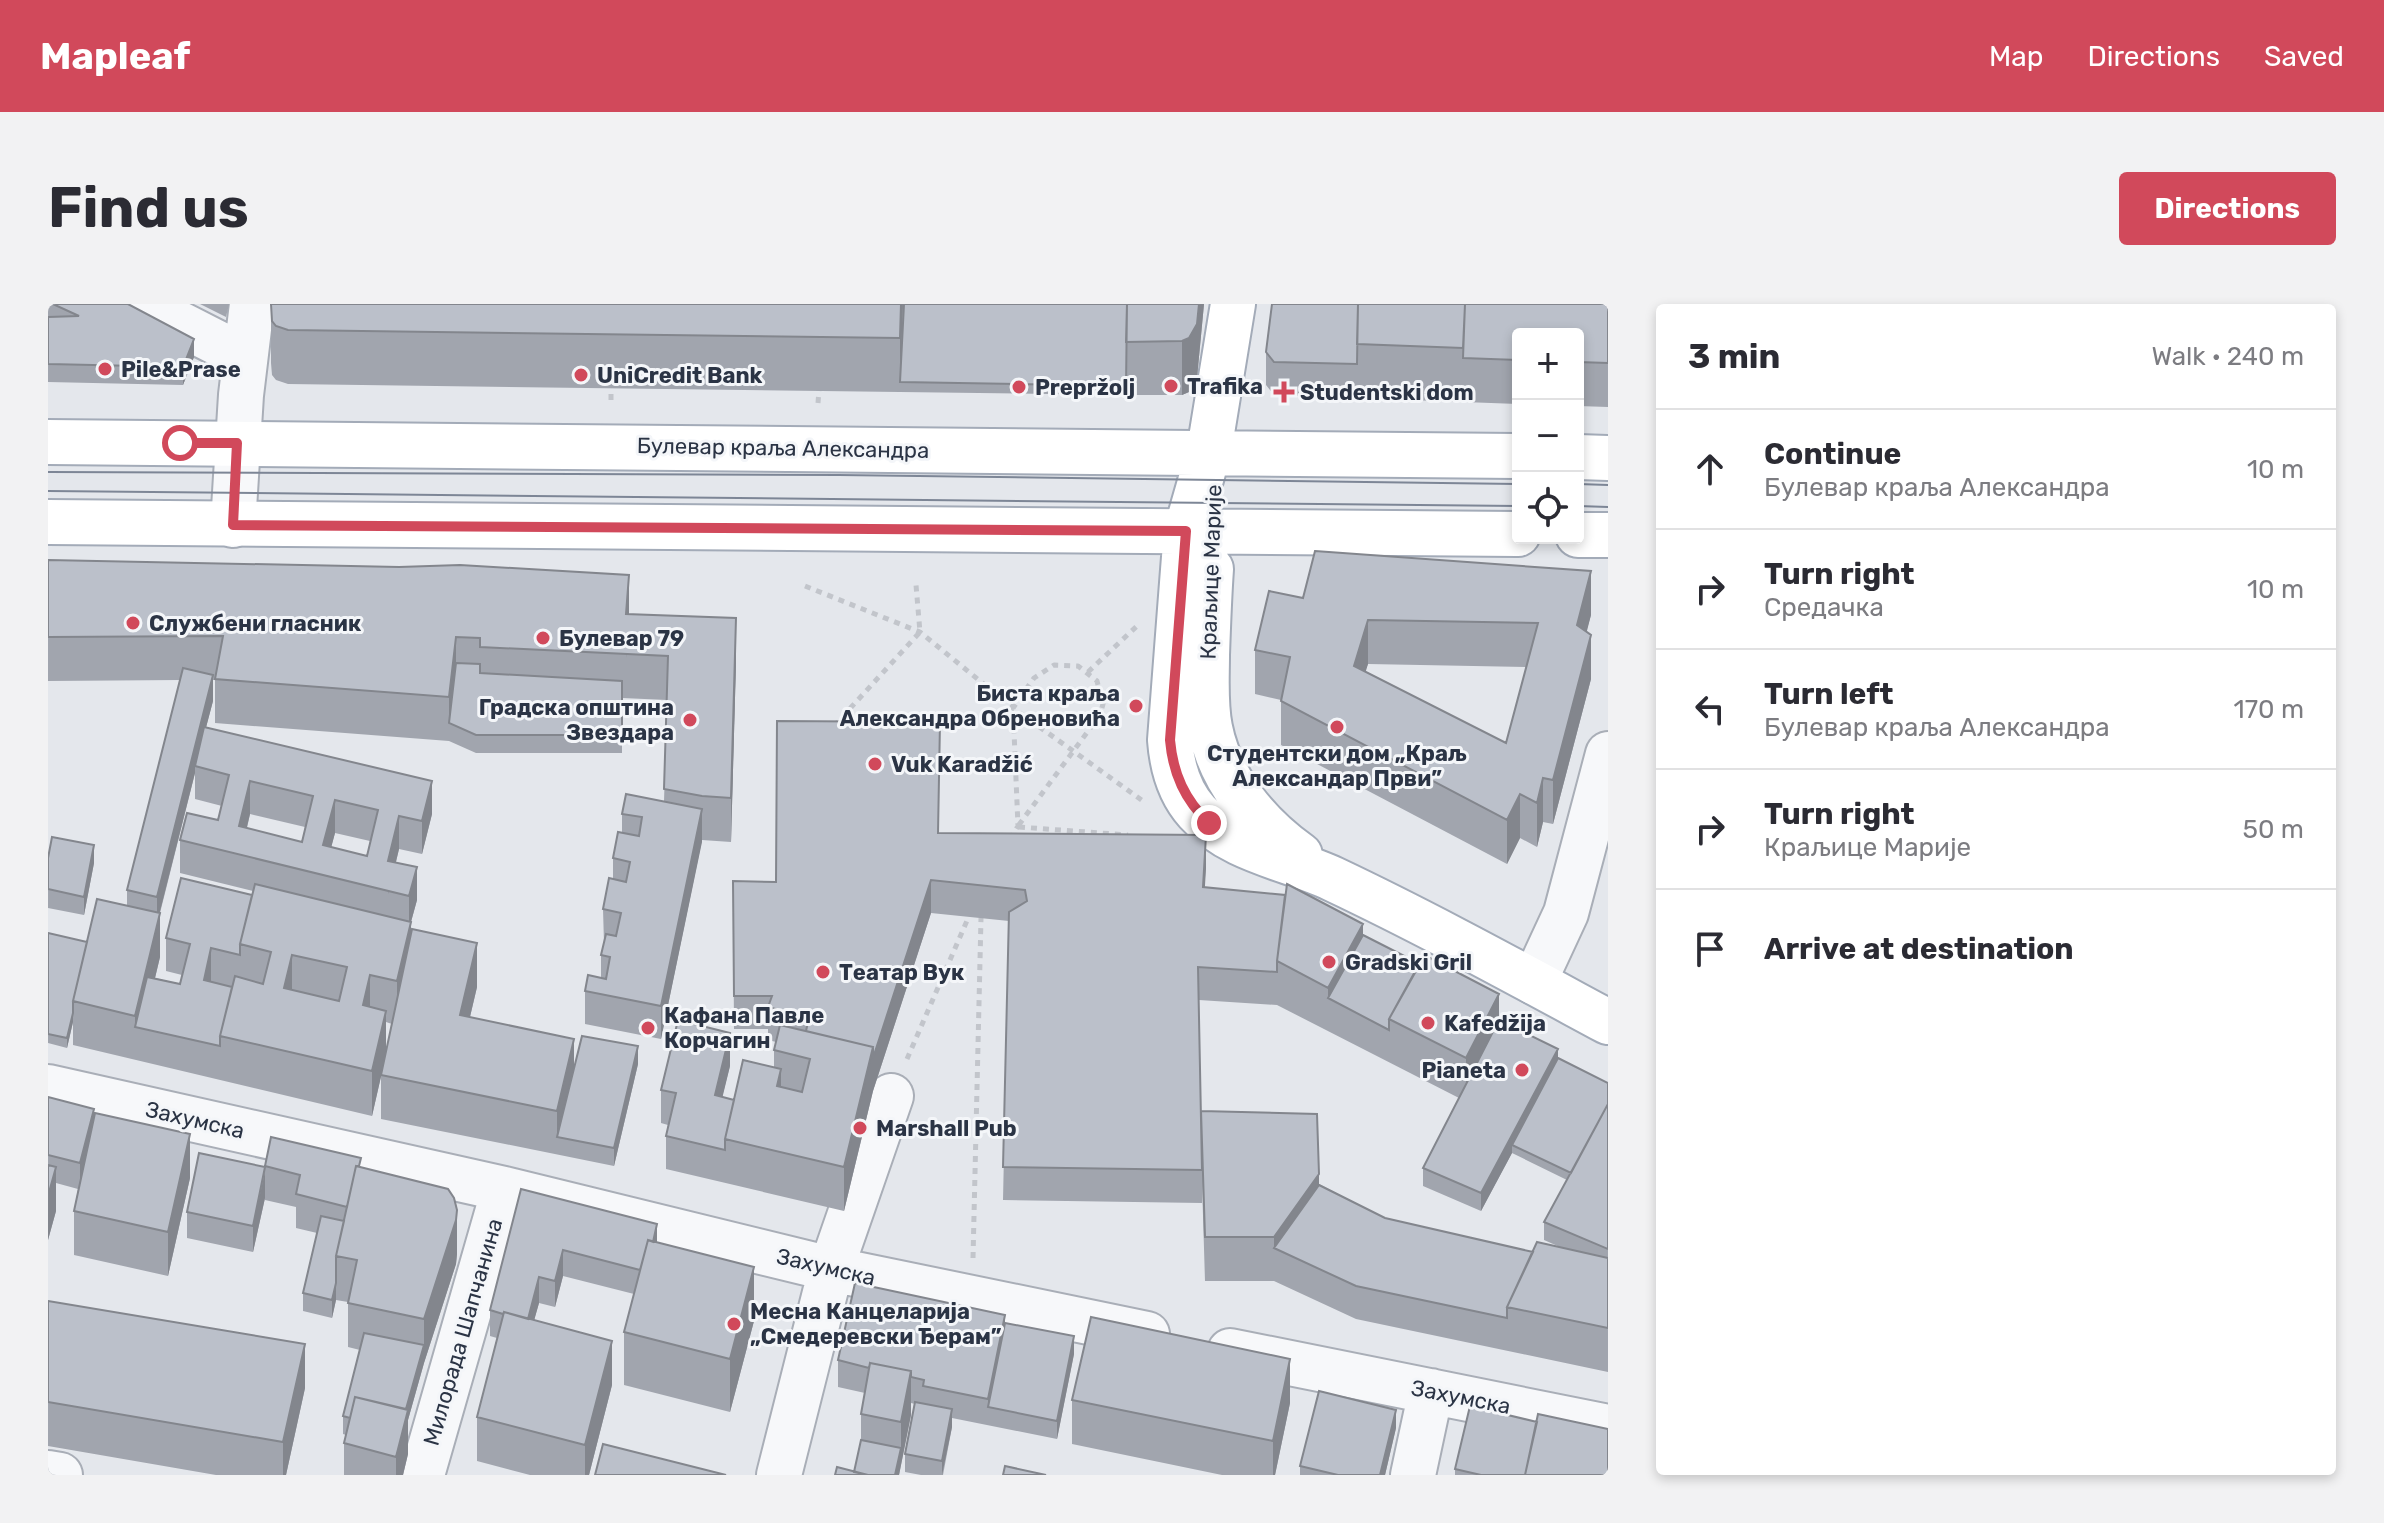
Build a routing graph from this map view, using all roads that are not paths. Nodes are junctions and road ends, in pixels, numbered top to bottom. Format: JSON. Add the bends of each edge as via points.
{"nodes":[{"id":1,"x":141,"y":304,"type":"edge"},
{"id":2,"x":252,"y":304,"type":"edge"},
{"id":3,"x":1233,"y":304,"type":"edge"},
{"id":4,"x":245,"y":357,"type":"junction"},
{"id":5,"x":48,"y":442,"type":"edge"},
{"id":6,"x":237,"y":443,"type":"junction"},
{"id":7,"x":1209,"y":451,"type":"junction"},
{"id":8,"x":1512,"y":456,"type":"edge"},
{"id":9,"x":1584,"y":457,"type":"edge"},
{"id":10,"x":1608,"y":458,"type":"edge"},
{"id":11,"x":48,"y":522,"type":"edge"},
{"id":12,"x":233,"y":525,"type":"junction"},
{"id":13,"x":1200,"y":532,"type":"junction"},
{"id":14,"x":1512,"y":534,"type":"edge"},
{"id":15,"x":1584,"y":535,"type":"edge"},
{"id":16,"x":1608,"y":535,"type":"edge"},
{"id":17,"x":1608,"y":754,"type":"edge"},
{"id":18,"x":1534,"y":982,"type":"junction"},
{"id":19,"x":1608,"y":1022,"type":"edge"},
{"id":20,"x":48,"y":1087,"type":"edge"},
{"id":21,"x":891,"y":1096,"type":"road end"},
{"id":22,"x":504,"y":1189,"type":"junction"},
{"id":23,"x":831,"y":1269,"type":"junction"},
{"id":24,"x":1431,"y":1391,"type":"junction"},
{"id":25,"x":1608,"y":1427,"type":"edge"},
{"id":26,"x":48,"y":1473,"type":"edge"},
{"id":27,"x":60,"y":1475,"type":"edge"},
{"id":28,"x":422,"y":1475,"type":"edge"},
{"id":29,"x":779,"y":1475,"type":"edge"},
{"id":30,"x":1413,"y":1475,"type":"edge"}],
"edges":[{"from":1,"to":4,"type":"street"},
{"from":2,"to":4,"type":"street"},
{"from":3,"to":7,"type":"main road","name":"Краљице Марије"},
{"from":4,"to":6,"type":"street"},
{"from":5,"to":6,"type":"main road","name":"Булевар краља Александра"},
{"from":6,"to":7,"type":"main road","name":"Булевар краља Александра"},
{"from":6,"to":12,"type":"street"},
{"from":7,"to":8,"type":"main road","name":"Булевар краља Александра"},
{"from":7,"to":13,"type":"main road","name":"Краљице Марије"},
{"from":9,"to":10,"type":"main road"},
{"from":11,"to":12,"type":"main road"},
{"from":12,"to":13,"type":"main road"},
{"from":13,"to":14,"type":"main road"},
{"from":13,"to":18,"type":"main road","name":"Краљице Марије","via":[[1170,740],[1172,765],[1196,811],[1230,838],[1330,878]]},
{"from":15,"to":16,"type":"main road"},
{"from":17,"to":18,"type":"street","via":[[1566,913]]},
{"from":18,"to":19,"type":"main road","name":"Краљице Марије"},
{"from":20,"to":22,"type":"street","name":"Захумска"},
{"from":21,"to":23,"type":"street"},
{"from":22,"to":23,"type":"street","name":"Захумска"},
{"from":22,"to":28,"type":"street","name":"Милорада Шапчанина"},
{"from":23,"to":24,"type":"street","name":"Захумска"},
{"from":23,"to":29,"type":"street"},
{"from":24,"to":25,"type":"street","name":"Захумска"},
{"from":24,"to":30,"type":"street"},
{"from":26,"to":27,"type":"street"}]}
